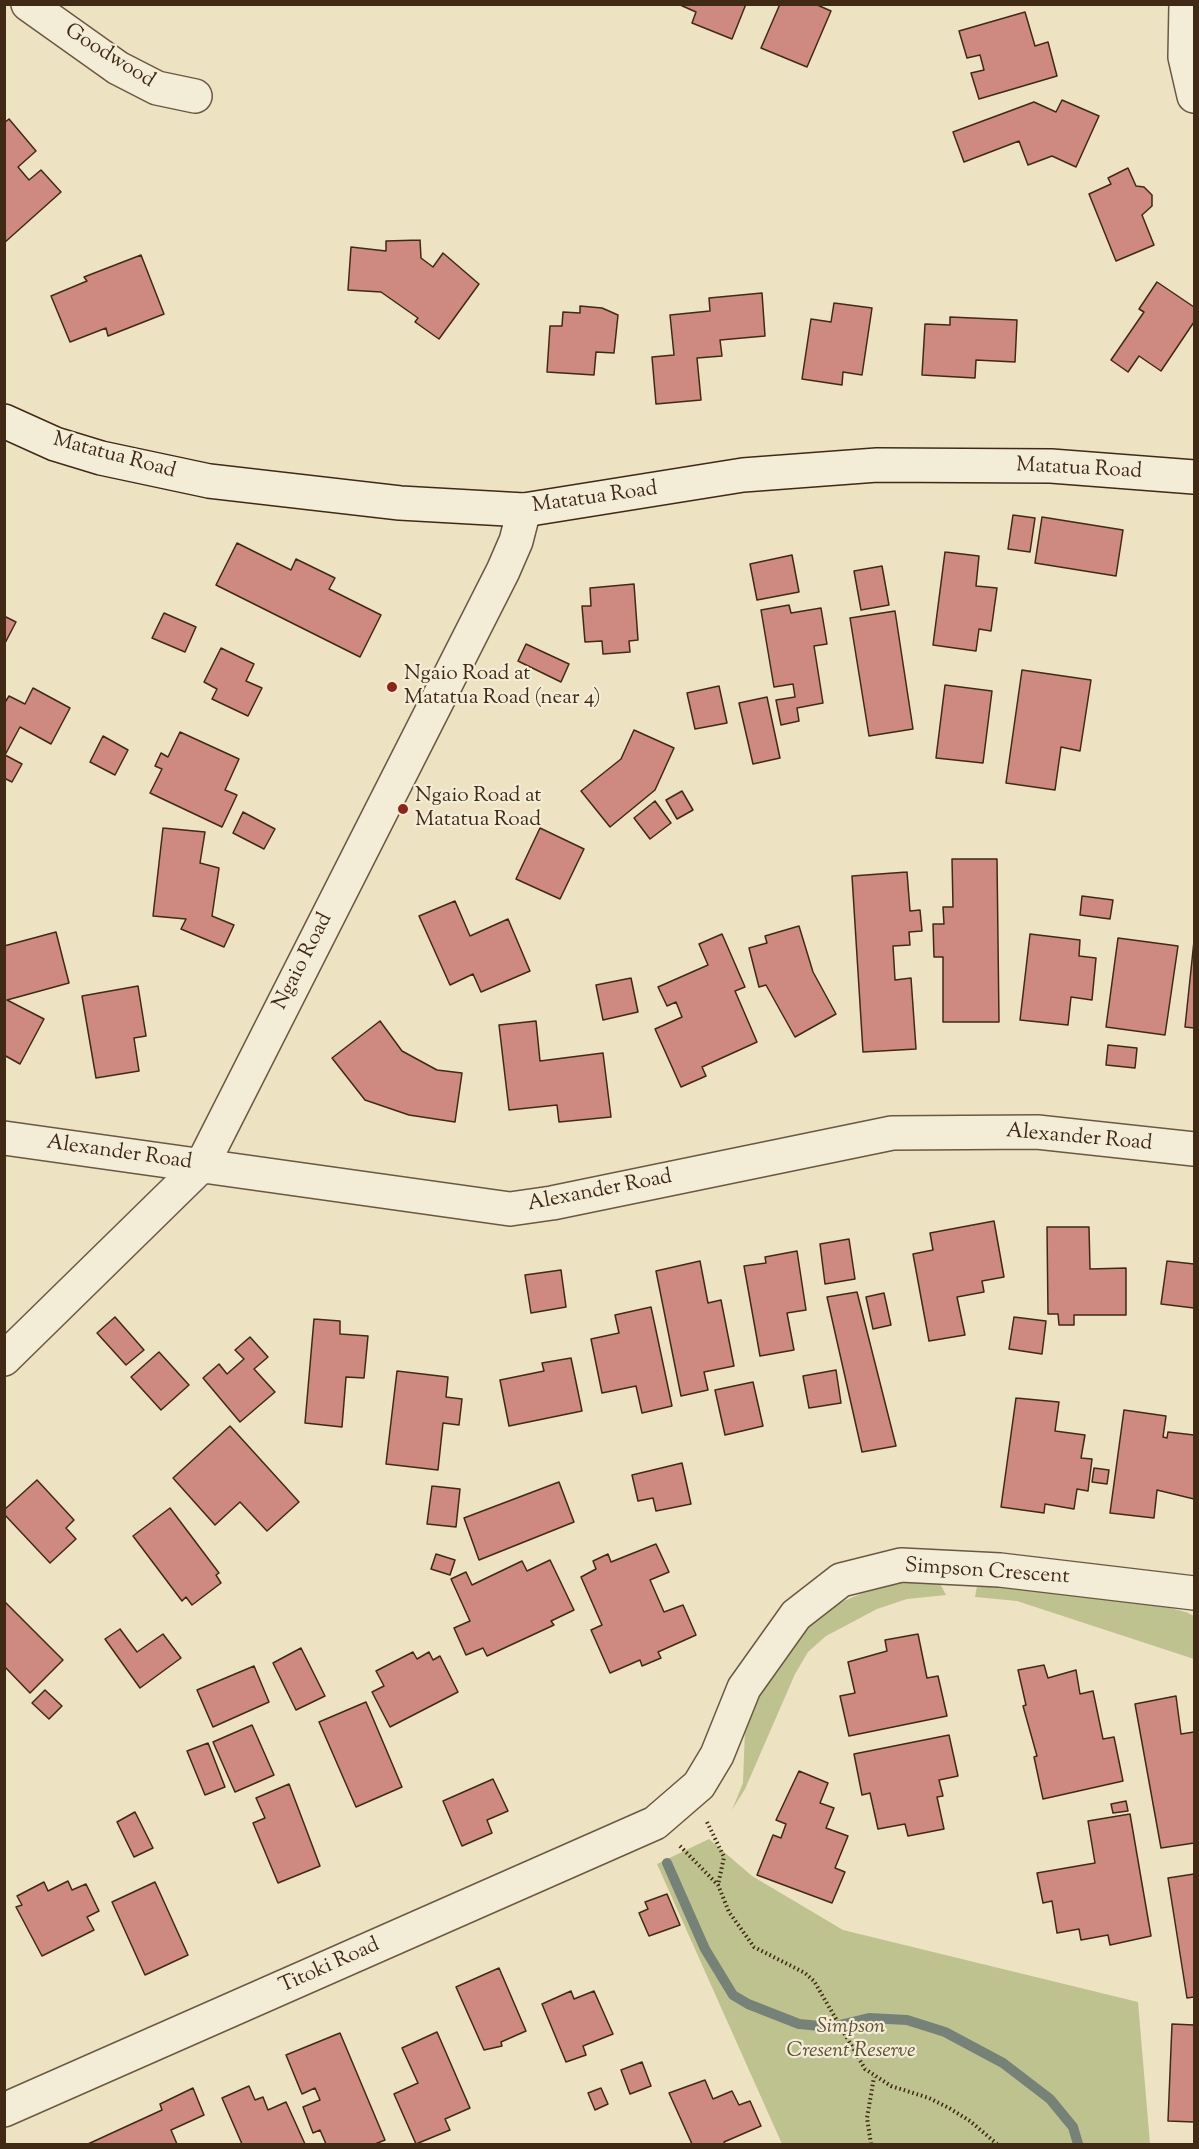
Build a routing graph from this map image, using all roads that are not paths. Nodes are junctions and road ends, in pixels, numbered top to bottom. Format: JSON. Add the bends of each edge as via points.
{"nodes":[{"id":1,"x":28,"y":4,"type":"edge"},
{"id":2,"x":1186,"y":4,"type":"edge"},
{"id":3,"x":195,"y":96,"type":"dead end"},
{"id":4,"x":1194,"y":96,"type":"edge"},
{"id":5,"x":4,"y":421,"type":"edge"},
{"id":6,"x":1194,"y":477,"type":"edge"},
{"id":7,"x":524,"y":510,"type":"junction"},
{"id":8,"x":4,"y":1138,"type":"edge"},
{"id":9,"x":1194,"y":1149,"type":"edge"},
{"id":10,"x":202,"y":1165,"type":"junction"},
{"id":11,"x":4,"y":1359,"type":"edge"},
{"id":12,"x":1194,"y":1593,"type":"edge"},
{"id":13,"x":655,"y":1823,"type":"joint"},
{"id":14,"x":4,"y":2110,"type":"edge"}],
"edges":[{"from":1,"to":3,"type":"street","name":"Goodwood","via":[[118,68],[157,88]]},
{"from":2,"to":4,"type":"street","via":[[1185,57]]},
{"from":5,"to":7,"type":"street","name":"Matatua Road","via":[[55,444],[92,455],[208,481],[400,502]]},
{"from":6,"to":7,"type":"street","name":"Matatua Road","via":[[1051,466],[878,465],[743,475]]},
{"from":7,"to":10,"type":"street","name":"Ngaio Road","via":[[503,571]]},
{"from":8,"to":10,"type":"street","name":"Alexander Road"},
{"from":9,"to":10,"type":"street","name":"Alexander Road","via":[[1037,1132],[892,1133],[510,1209]]},
{"from":10,"to":11,"type":"street","name":"Ngaio Road"},
{"from":12,"to":13,"type":"street","name":"Simpson Crescent","via":[[1000,1570],[901,1565],[841,1580],[796,1614],[744,1688],[717,1755],[699,1785]]},
{"from":13,"to":14,"type":"street","name":"Titoki Road"}]}
